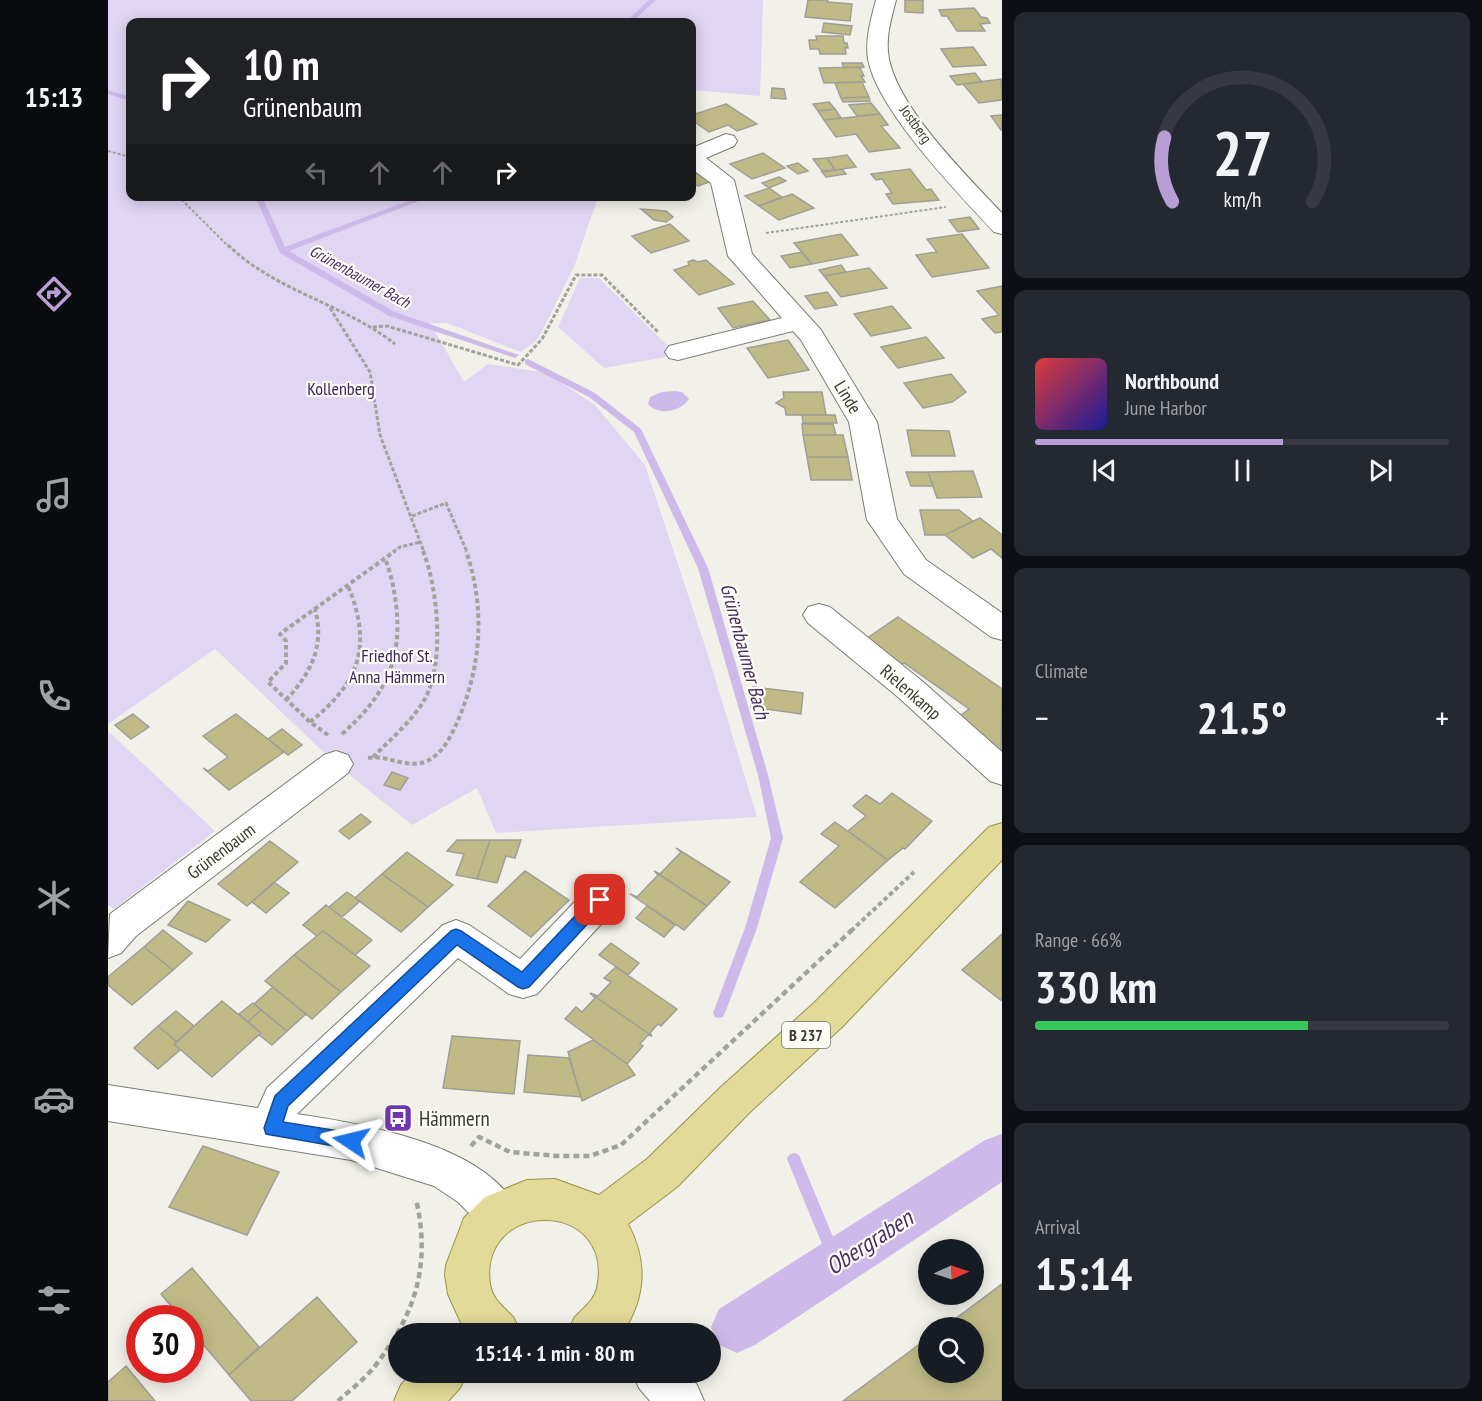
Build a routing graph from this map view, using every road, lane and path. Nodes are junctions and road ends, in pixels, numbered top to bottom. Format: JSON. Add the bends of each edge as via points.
{"nodes":[{"id":1,"x":886,"y":0,"type":"edge"},
{"id":2,"x":726,"y":141,"type":"dead end"},
{"id":3,"x":108,"y":151,"type":"edge"},
{"id":4,"x":126,"y":156,"type":"edge"},
{"id":5,"x":696,"y":156,"type":"edge"},
{"id":6,"x":696,"y":161,"type":"edge"},
{"id":7,"x":183,"y":201,"type":"edge"},
{"id":8,"x":979,"y":202,"type":"junction"},
{"id":9,"x":1002,"y":227,"type":"edge"},
{"id":10,"x":769,"y":233,"type":"dead end"},
{"id":11,"x":330,"y":308,"type":"junction"},
{"id":12,"x":800,"y":321,"type":"junction"},
{"id":13,"x":373,"y":327,"type":"junction"},
{"id":14,"x":395,"y":344,"type":"dead end"},
{"id":15,"x":678,"y":352,"type":"joint"},
{"id":16,"x":412,"y":516,"type":"junction"},
{"id":17,"x":421,"y":542,"type":"junction"},
{"id":18,"x":384,"y":559,"type":"junction"},
{"id":19,"x":348,"y":586,"type":"junction"},
{"id":20,"x":315,"y":609,"type":"junction"},
{"id":21,"x":819,"y":615,"type":"dead end"},
{"id":22,"x":999,"y":623,"type":"edge"},
{"id":23,"x":286,"y":700,"type":"junction"},
{"id":24,"x":310,"y":722,"type":"junction"},
{"id":25,"x":373,"y":757,"type":"junction"},
{"id":26,"x":350,"y":762,"type":"joint"},
{"id":27,"x":1002,"y":772,"type":"edge"},
{"id":28,"x":1002,"y":837,"type":"edge"},
{"id":29,"x":916,"y":871,"type":"dead end"},
{"id":30,"x":600,"y":900,"type":"dead end"},
{"id":31,"x":108,"y":942,"type":"edge"},
{"id":32,"x":108,"y":1103,"type":"edge"},
{"id":33,"x":272,"y":1128,"type":"junction"},
{"id":34,"x":557,"y":1156,"type":"dead end"},
{"id":35,"x":498,"y":1213,"type":"junction"},
{"id":36,"x":599,"y":1220,"type":"junction"},
{"id":37,"x":484,"y":1323,"type":"edge"},
{"id":38,"x":607,"y":1323,"type":"edge"},
{"id":39,"x":434,"y":1383,"type":"edge"},
{"id":40,"x":665,"y":1383,"type":"edge"},
{"id":41,"x":417,"y":1401,"type":"edge"},
{"id":42,"x":681,"y":1401,"type":"edge"}],
"edges":[{"from":1,"to":8,"type":"street","name":"Jostberg","via":[[879,63],[917,129]]},
{"from":2,"to":5,"type":"street","name":"Linde"},
{"from":3,"to":4,"type":"path"},
{"from":6,"to":12,"type":"street","name":"Linde","via":[[722,180],[740,256]]},
{"from":7,"to":11,"type":"path","via":[[246,263]]},
{"from":8,"to":9,"type":"street","name":"Jostberg"},
{"from":8,"to":10,"type":"path"},
{"from":11,"to":13,"type":"path"},
{"from":11,"to":16,"type":"path","via":[[370,372],[380,435]]},
{"from":12,"to":15,"type":"street"},
{"from":12,"to":22,"type":"street","name":"Linde","via":[[863,422],[882,520],[915,567]]},
{"from":13,"to":14,"type":"path"},
{"from":13,"to":15,"type":"path","via":[[387,327],[518,365],[542,339],[576,275],[602,275]]},
{"from":16,"to":17,"type":"path"},
{"from":16,"to":25,"type":"path","via":[[446,503],[462,540],[477,598],[480,632],[476,667],[466,702],[443,751],[417,764]]},
{"from":17,"to":18,"type":"path","via":[[400,547]]},
{"from":17,"to":25,"type":"path","via":[[437,605],[434,667],[425,698],[402,730]]},
{"from":18,"to":19,"type":"path"},
{"from":18,"to":24,"type":"path","via":[[397,611],[395,663],[385,685],[360,719],[334,740]]},
{"from":19,"to":20,"type":"path"},
{"from":19,"to":24,"type":"path","via":[[360,622],[358,658],[342,693]]},
{"from":20,"to":23,"type":"path","via":[[320,642],[316,659]]},
{"from":20,"to":23,"type":"path","via":[[280,634],[286,641],[286,663],[268,682]]},
{"from":21,"to":27,"type":"street","name":"Rielenkamp","via":[[910,689]]},
{"from":23,"to":24,"type":"path"},
{"from":25,"to":26,"type":"path"},
{"from":26,"to":31,"type":"street","name":"Grünenbaum","via":[[123,925]]},
{"from":28,"to":36,"type":"main road","number":"B 237","via":[[828,1015],[662,1173]]},
{"from":29,"to":34,"type":"path","via":[[621,1145],[590,1156]]},
{"from":30,"to":33,"type":"street","via":[[523,982],[456,936],[281,1101]]},
{"from":32,"to":33,"type":"street"},
{"from":33,"to":35,"type":"street","via":[[351,1141],[447,1171],[473,1188]]},
{"from":35,"to":36,"type":"main road","via":[[516,1203],[545,1198],[576,1204]]},
{"from":35,"to":37,"type":"main road","via":[[476,1238],[467,1272],[473,1304]]},
{"from":36,"to":38,"type":"main road","via":[[615,1244],[621,1274]]},
{"from":39,"to":41,"type":"main road"},
{"from":40,"to":42,"type":"street"}]}
